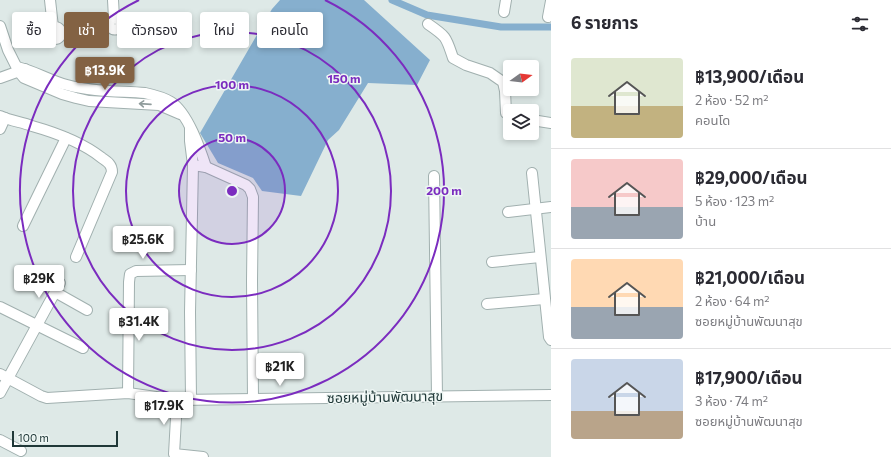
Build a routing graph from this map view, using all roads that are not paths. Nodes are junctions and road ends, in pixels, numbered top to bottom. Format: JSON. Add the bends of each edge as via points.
{"nodes":[{"id":1,"x":50,"y":0,"type":"edge"},
{"id":2,"x":113,"y":0,"type":"edge"},
{"id":3,"x":506,"y":0,"type":"edge"},
{"id":4,"x":551,"y":1,"type":"edge"},
{"id":5,"x":51,"y":12,"type":"edge"},
{"id":6,"x":504,"y":12,"type":"dead end"},
{"id":7,"x":548,"y":17,"type":"dead end"},
{"id":8,"x":114,"y":18,"type":"dead end"},
{"id":9,"x":428,"y":24,"type":"dead end"},
{"id":10,"x":0,"y":26,"type":"edge"},
{"id":11,"x":19,"y":68,"type":"junction"},
{"id":12,"x":0,"y":78,"type":"edge"},
{"id":13,"x":506,"y":104,"type":"edge"},
{"id":14,"x":2,"y":117,"type":"edge"},
{"id":15,"x":539,"y":121,"type":"edge"},
{"id":16,"x":551,"y":123,"type":"edge"},
{"id":17,"x":190,"y":128,"type":"junction"},
{"id":18,"x":0,"y":129,"type":"edge"},
{"id":19,"x":66,"y":138,"type":"junction"},
{"id":20,"x":193,"y":165,"type":"junction"},
{"id":21,"x":206,"y":167,"type":"junction"},
{"id":22,"x":532,"y":173,"type":"dead end"},
{"id":23,"x":434,"y":176,"type":"dead end"},
{"id":24,"x":551,"y":207,"type":"edge"},
{"id":25,"x":535,"y":208,"type":"junction"},
{"id":26,"x":508,"y":212,"type":"dead end"},
{"id":27,"x":23,"y":226,"type":"dead end"},
{"id":28,"x":76,"y":257,"type":"dead end"},
{"id":29,"x":540,"y":257,"type":"junction"},
{"id":30,"x":492,"y":262,"type":"dead end"},
{"id":31,"x":191,"y":270,"type":"junction"},
{"id":32,"x":544,"y":299,"type":"junction"},
{"id":33,"x":487,"y":304,"type":"dead end"},
{"id":34,"x":0,"y":308,"type":"edge"},
{"id":35,"x":87,"y":310,"type":"dead end"},
{"id":36,"x":38,"y":326,"type":"junction"},
{"id":37,"x":551,"y":340,"type":"edge"},
{"id":38,"x":83,"y":348,"type":"dead end"},
{"id":39,"x":4,"y":376,"type":"edge"},
{"id":40,"x":0,"y":393,"type":"edge"},
{"id":41,"x":128,"y":393,"type":"junction"},
{"id":42,"x":551,"y":395,"type":"edge"},
{"id":43,"x":436,"y":396,"type":"junction"},
{"id":44,"x":191,"y":399,"type":"junction"},
{"id":45,"x":253,"y":399,"type":"junction"},
{"id":46,"x":177,"y":400,"type":"junction"},
{"id":47,"x":0,"y":440,"type":"edge"},
{"id":48,"x":21,"y":451,"type":"dead end"},
{"id":49,"x":202,"y":457,"type":"edge"}],
"edges":[{"from":1,"to":5,"type":"street"},
{"from":2,"to":8,"type":"street"},
{"from":3,"to":6,"type":"street"},
{"from":4,"to":7,"type":"street"},
{"from":9,"to":13,"type":"street","via":[[447,40],[453,58],[490,73],[503,82]]},
{"from":10,"to":11,"type":"street","via":[[8,50]]},
{"from":11,"to":12,"type":"street"},
{"from":11,"to":17,"type":"street","via":[[81,88],[155,95],[178,108]]},
{"from":14,"to":18,"type":"street"},
{"from":14,"to":19,"type":"street"},
{"from":15,"to":16,"type":"street"},
{"from":17,"to":20,"type":"street"},
{"from":17,"to":21,"type":"street","via":[[196,137]]},
{"from":19,"to":27,"type":"street"},
{"from":19,"to":28,"type":"street","via":[[94,152],[112,168],[100,204]]},
{"from":20,"to":21,"type":"street"},
{"from":20,"to":31,"type":"street"},
{"from":21,"to":45,"type":"street","via":[[246,185],[253,197]]},
{"from":22,"to":25,"type":"street"},
{"from":23,"to":43,"type":"street"},
{"from":24,"to":25,"type":"street"},
{"from":25,"to":26,"type":"street"},
{"from":25,"to":29,"type":"street"},
{"from":29,"to":30,"type":"street"},
{"from":29,"to":32,"type":"street"},
{"from":31,"to":41,"type":"street","via":[[136,271],[130,274]]},
{"from":31,"to":44,"type":"street"},
{"from":32,"to":33,"type":"street"},
{"from":32,"to":37,"type":"street"},
{"from":34,"to":36,"type":"street"},
{"from":35,"to":36,"type":"street","via":[[57,288]]},
{"from":36,"to":38,"type":"street"},
{"from":36,"to":39,"type":"street"},
{"from":39,"to":40,"type":"street"},
{"from":39,"to":41,"type":"street","name":"ซอยหมู่บ้านพัฒนาสุข","via":[[47,398]]},
{"from":41,"to":46,"type":"street","name":"ซอยหมู่บ้านพัฒนาสุข"},
{"from":42,"to":43,"type":"street","name":"ซอยหมู่บ้านพัฒนาสุข"},
{"from":43,"to":45,"type":"street","name":"ซอยหมู่บ้านพัฒนาสุข"},
{"from":44,"to":45,"type":"street","name":"ซอยหมู่บ้านพัฒนาสุข"},
{"from":44,"to":46,"type":"street","name":"ซอยหมู่บ้านพัฒนาสุข"},
{"from":46,"to":49,"type":"street","via":[[174,454]]},
{"from":47,"to":48,"type":"street"}]}
